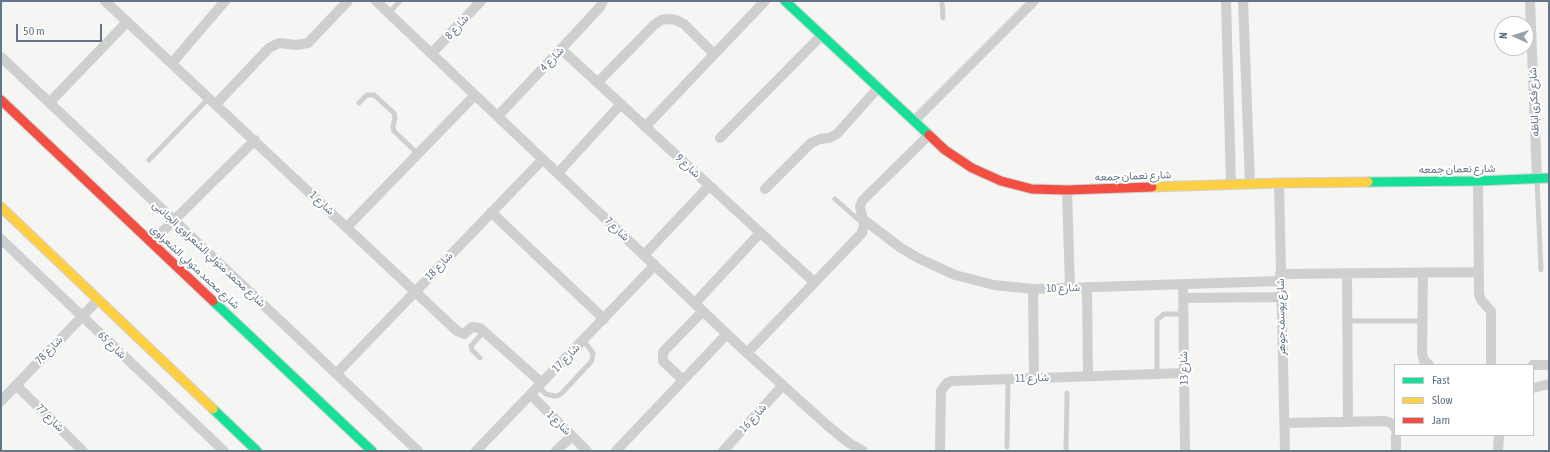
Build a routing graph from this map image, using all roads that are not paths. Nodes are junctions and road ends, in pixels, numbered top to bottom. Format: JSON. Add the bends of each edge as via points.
{"nodes":[{"id":1,"x":105,"y":1,"type":"edge"},
{"id":2,"x":225,"y":1,"type":"edge"},
{"id":3,"x":348,"y":1,"type":"edge"},
{"id":4,"x":378,"y":1,"type":"edge"},
{"id":5,"x":400,"y":1,"type":"edge"},
{"id":6,"x":481,"y":1,"type":"edge"},
{"id":7,"x":603,"y":1,"type":"edge"},
{"id":8,"x":765,"y":1,"type":"edge"},
{"id":9,"x":785,"y":1,"type":"edge"},
{"id":10,"x":942,"y":1,"type":"edge"},
{"id":11,"x":1034,"y":1,"type":"edge"},
{"id":12,"x":1226,"y":1,"type":"edge"},
{"id":13,"x":1243,"y":1,"type":"edge"},
{"id":14,"x":1530,"y":1,"type":"edge"},
{"id":15,"x":389,"y":13,"type":"junction"},
{"id":16,"x":943,"y":18,"type":"dead end"},
{"id":17,"x":127,"y":22,"type":"junction"},
{"id":18,"x":822,"y":35,"type":"junction"},
{"id":19,"x":562,"y":49,"type":"junction"},
{"id":20,"x":432,"y":54,"type":"junction"},
{"id":21,"x":714,"y":54,"type":"junction"},
{"id":22,"x":1,"y":56,"type":"edge"},
{"id":23,"x":172,"y":63,"type":"junction"},
{"id":24,"x":598,"y":82,"type":"junction"},
{"id":25,"x":878,"y":88,"type":"junction"},
{"id":26,"x":475,"y":95,"type":"junction"},
{"id":27,"x":1,"y":100,"type":"edge"},
{"id":28,"x":213,"y":101,"type":"junction"},
{"id":29,"x":50,"y":102,"type":"junction"},
{"id":30,"x":359,"y":103,"type":"dead end"},
{"id":31,"x":621,"y":104,"type":"junction"},
{"id":32,"x":498,"y":116,"type":"junction"},
{"id":33,"x":914,"y":121,"type":"junction"},
{"id":34,"x":646,"y":127,"type":"junction"},
{"id":35,"x":929,"y":135,"type":"junction"},
{"id":36,"x":720,"y":138,"type":"dead end"},
{"id":37,"x":255,"y":140,"type":"junction"},
{"id":38,"x":418,"y":154,"type":"junction"},
{"id":39,"x":543,"y":159,"type":"junction"},
{"id":40,"x":149,"y":160,"type":"dead end"},
{"id":41,"x":558,"y":173,"type":"junction"},
{"id":42,"x":1537,"y":178,"type":"junction"},
{"id":43,"x":1549,"y":178,"type":"edge"},
{"id":44,"x":1478,"y":181,"type":"junction"},
{"id":45,"x":1279,"y":183,"type":"junction"},
{"id":46,"x":1231,"y":184,"type":"junction"},
{"id":47,"x":1250,"y":184,"type":"junction"},
{"id":48,"x":709,"y":186,"type":"junction"},
{"id":49,"x":765,"y":189,"type":"dead end"},
{"id":50,"x":1067,"y":190,"type":"junction"},
{"id":51,"x":835,"y":199,"type":"dead end"},
{"id":52,"x":1,"y":207,"type":"edge"},
{"id":53,"x":491,"y":212,"type":"junction"},
{"id":54,"x":173,"y":221,"type":"junction"},
{"id":55,"x":864,"y":222,"type":"junction"},
{"id":56,"x":347,"y":227,"type":"junction"},
{"id":57,"x":760,"y":233,"type":"junction"},
{"id":58,"x":1,"y":239,"type":"edge"},
{"id":59,"x":151,"y":243,"type":"junction"},
{"id":60,"x":644,"y":255,"type":"junction"},
{"id":61,"x":655,"y":266,"type":"junction"},
{"id":62,"x":1541,"y":270,"type":"dead end"},
{"id":63,"x":1479,"y":272,"type":"junction"},
{"id":64,"x":1347,"y":273,"type":"junction"},
{"id":65,"x":1423,"y":273,"type":"junction"},
{"id":66,"x":1280,"y":278,"type":"junction"},
{"id":67,"x":814,"y":282,"type":"junction"},
{"id":68,"x":1183,"y":284,"type":"junction"},
{"id":69,"x":1087,"y":287,"type":"junction"},
{"id":70,"x":1070,"y":288,"type":"junction"},
{"id":71,"x":1033,"y":289,"type":"junction"},
{"id":72,"x":415,"y":291,"type":"junction"},
{"id":73,"x":1281,"y":297,"type":"junction"},
{"id":74,"x":1183,"y":298,"type":"junction"},
{"id":75,"x":98,"y":300,"type":"junction"},
{"id":76,"x":694,"y":303,"type":"junction"},
{"id":77,"x":703,"y":311,"type":"junction"},
{"id":78,"x":1183,"y":314,"type":"junction"},
{"id":79,"x":82,"y":316,"type":"junction"},
{"id":80,"x":604,"y":319,"type":"junction"},
{"id":81,"x":1347,"y":321,"type":"junction"},
{"id":82,"x":1422,"y":321,"type":"junction"},
{"id":83,"x":484,"y":331,"type":"junction"},
{"id":84,"x":727,"y":334,"type":"junction"},
{"id":85,"x":583,"y":340,"type":"junction"},
{"id":86,"x":747,"y":353,"type":"junction"},
{"id":87,"x":480,"y":358,"type":"dead end"},
{"id":88,"x":1427,"y":364,"type":"edge"},
{"id":89,"x":1491,"y":364,"type":"edge"},
{"id":90,"x":1534,"y":365,"type":"edge"},
{"id":91,"x":1549,"y":365,"type":"edge"},
{"id":92,"x":1184,"y":373,"type":"junction"},
{"id":93,"x":336,"y":374,"type":"junction"},
{"id":94,"x":1157,"y":374,"type":"junction"},
{"id":95,"x":1088,"y":376,"type":"junction"},
{"id":96,"x":1034,"y":378,"type":"junction"},
{"id":97,"x":1008,"y":379,"type":"junction"},
{"id":98,"x":683,"y":380,"type":"junction"},
{"id":99,"x":1549,"y":384,"type":"edge"},
{"id":100,"x":16,"y":385,"type":"junction"},
{"id":101,"x":540,"y":385,"type":"junction"},
{"id":102,"x":783,"y":385,"type":"junction"},
{"id":103,"x":1534,"y":388,"type":"edge"},
{"id":104,"x":1066,"y":393,"type":"dead end"},
{"id":105,"x":531,"y":395,"type":"junction"},
{"id":106,"x":1,"y":401,"type":"edge"},
{"id":107,"x":1284,"y":422,"type":"junction"},
{"id":108,"x":1348,"y":422,"type":"junction"},
{"id":109,"x":1394,"y":426,"type":"edge"},
{"id":110,"x":572,"y":436,"type":"junction"},
{"id":111,"x":1396,"y":436,"type":"edge"},
{"id":112,"x":1498,"y":436,"type":"edge"},
{"id":113,"x":1007,"y":447,"type":"dead end"},
{"id":114,"x":940,"y":448,"type":"dead end"},
{"id":115,"x":81,"y":450,"type":"edge"},
{"id":116,"x":224,"y":451,"type":"edge"},
{"id":117,"x":256,"y":451,"type":"edge"},
{"id":118,"x":372,"y":451,"type":"edge"},
{"id":119,"x":418,"y":451,"type":"edge"},
{"id":120,"x":476,"y":451,"type":"edge"},
{"id":121,"x":556,"y":451,"type":"edge"},
{"id":122,"x":587,"y":451,"type":"edge"},
{"id":123,"x":616,"y":451,"type":"edge"},
{"id":124,"x":723,"y":451,"type":"edge"},
{"id":125,"x":863,"y":451,"type":"edge"},
{"id":126,"x":1066,"y":451,"type":"edge"},
{"id":127,"x":1185,"y":451,"type":"edge"},
{"id":128,"x":1284,"y":451,"type":"edge"},
{"id":129,"x":1396,"y":451,"type":"edge"},
{"id":130,"x":1498,"y":451,"type":"edge"}],
"edges":[{"from":1,"to":17,"type":"street","name":"شارع 1"},
{"from":2,"to":23,"type":"street"},
{"from":3,"to":28,"type":"street","via":[[308,43],[279,43],[270,48]]},
{"from":4,"to":15,"type":"street","name":"شارع 7"},
{"from":5,"to":15,"type":"lane"},
{"from":6,"to":20,"type":"street","name":"شارع 8"},
{"from":7,"to":19,"type":"street","name":"شارع 4"},
{"from":8,"to":21,"type":"street"},
{"from":9,"to":18,"type":"street","name":"شارع نعمان جمعه"},
{"from":10,"to":16,"type":"lane"},
{"from":11,"to":33,"type":"street"},
{"from":12,"to":46,"type":"street"},
{"from":13,"to":47,"type":"street"},
{"from":14,"to":42,"type":"street","name":"شارع فكرى اباظه"},
{"from":15,"to":20,"type":"street","name":"شارع 7"},
{"from":17,"to":23,"type":"street","name":"شارع 1"},
{"from":17,"to":29,"type":"street"},
{"from":18,"to":25,"type":"street","name":"شارع نعمان جمعه"},
{"from":18,"to":36,"type":"street"},
{"from":19,"to":24,"type":"street","name":"شارع 9"},
{"from":19,"to":32,"type":"street","name":"شارع 4"},
{"from":20,"to":26,"type":"street","name":"شارع 7"},
{"from":21,"to":24,"type":"street","via":[[684,24],[676,20],[661,20]]},
{"from":21,"to":34,"type":"street"},
{"from":22,"to":29,"type":"street","name":"شارع محمد متولي الشعراوى الجانبى"},
{"from":23,"to":28,"type":"street","name":"شارع 1"},
{"from":24,"to":31,"type":"street","name":"شارع 9"},
{"from":25,"to":33,"type":"street","name":"شارع نعمان جمعه"},
{"from":25,"to":49,"type":"street","via":[[836,134],[811,143]]},
{"from":26,"to":32,"type":"street","name":"شارع 7"},
{"from":26,"to":38,"type":"street"},
{"from":27,"to":59,"type":"street","name":"شارع محمد متولي الشعراوى"},
{"from":28,"to":37,"type":"street","name":"شارع 1"},
{"from":28,"to":40,"type":"lane"},
{"from":29,"to":54,"type":"street","name":"شارع محمد متولي الشعراوى الجانبى"},
{"from":30,"to":38,"type":"lane","via":[[367,95],[374,95],[394,114],[394,131]]},
{"from":31,"to":34,"type":"street","name":"شارع 9"},
{"from":31,"to":41,"type":"street"},
{"from":32,"to":39,"type":"street","name":"شارع 7"},
{"from":33,"to":35,"type":"street","name":"شارع نعمان جمعه"},
{"from":34,"to":48,"type":"street","name":"شارع 9"},
{"from":35,"to":50,"type":"street","name":"شارع نعمان جمعه","via":[[945,150],[972,168],[1001,182],[1032,189]]},
{"from":35,"to":55,"type":"street","via":[[862,201],[860,210]]},
{"from":37,"to":54,"type":"street"},
{"from":37,"to":56,"type":"street","name":"شارع 1"},
{"from":38,"to":56,"type":"street"},
{"from":39,"to":41,"type":"street","name":"شارع 7"},
{"from":39,"to":53,"type":"street","name":"شارع 18"},
{"from":41,"to":60,"type":"street","name":"شارع 7"},
{"from":42,"to":43,"type":"street","name":"شارع نعمان جمعه"},
{"from":42,"to":44,"type":"street","name":"شارع نعمان جمعه"},
{"from":42,"to":62,"type":"lane"},
{"from":44,"to":45,"type":"street","name":"شارع نعمان جمعه"},
{"from":44,"to":63,"type":"street"},
{"from":45,"to":47,"type":"street","name":"شارع نعمان جمعه"},
{"from":45,"to":66,"type":"street","name":"شارع يوسف جوهر"},
{"from":46,"to":47,"type":"street","name":"شارع نعمان جمعه"},
{"from":46,"to":50,"type":"street","name":"شارع نعمان جمعه"},
{"from":48,"to":57,"type":"street","name":"شارع 9"},
{"from":48,"to":60,"type":"street"},
{"from":50,"to":70,"type":"street"},
{"from":51,"to":55,"type":"lane"},
{"from":52,"to":75,"type":"street"},
{"from":53,"to":72,"type":"street","name":"شارع 18"},
{"from":53,"to":80,"type":"street"},
{"from":54,"to":59,"type":"street"},
{"from":54,"to":93,"type":"street","name":"شارع محمد متولي الشعراوى الجانبى"},
{"from":55,"to":67,"type":"street","via":[[862,233]]},
{"from":55,"to":71,"type":"street","name":"شارع 10","via":[[936,268],[974,281]]},
{"from":56,"to":72,"type":"street","name":"شارع 1"},
{"from":57,"to":67,"type":"street","name":"شارع 9"},
{"from":57,"to":76,"type":"street"},
{"from":58,"to":79,"type":"street","name":"شارع 65"},
{"from":59,"to":118,"type":"street","name":"شارع محمد متولي الشعراوى"},
{"from":60,"to":61,"type":"street","name":"شارع 7"},
{"from":61,"to":76,"type":"street","name":"شارع 7"},
{"from":61,"to":80,"type":"street","name":"شارع 17"},
{"from":63,"to":65,"type":"street","name":"شارع 10"},
{"from":63,"to":89,"type":"street","via":[[1480,297],[1490,311]]},
{"from":64,"to":65,"type":"street","name":"شارع 10"},
{"from":64,"to":66,"type":"street","name":"شارع 10"},
{"from":64,"to":81,"type":"street"},
{"from":65,"to":82,"type":"street"},
{"from":66,"to":68,"type":"street","name":"شارع 10"},
{"from":66,"to":73,"type":"street","name":"شارع يوسف جوهر"},
{"from":67,"to":86,"type":"street"},
{"from":68,"to":69,"type":"street","name":"شارع 10"},
{"from":68,"to":74,"type":"street","name":"شارع 13"},
{"from":69,"to":70,"type":"street","name":"شارع 10"},
{"from":69,"to":95,"type":"street"},
{"from":70,"to":71,"type":"street","name":"شارع 10"},
{"from":71,"to":96,"type":"street"},
{"from":72,"to":83,"type":"street","name":"شارع 1","via":[[459,333],[464,334],[475,326]]},
{"from":72,"to":93,"type":"street","name":"شارع 18"},
{"from":73,"to":74,"type":"street"},
{"from":73,"to":107,"type":"street","name":"شارع يوسف جوهر"},
{"from":74,"to":78,"type":"street","name":"شارع 13"},
{"from":75,"to":79,"type":"street","name":"شارع 78"},
{"from":75,"to":117,"type":"street"},
{"from":76,"to":77,"type":"street","name":"شارع 7"},
{"from":77,"to":84,"type":"street","name":"شارع 7"},
{"from":77,"to":98,"type":"street","via":[[663,352],[663,362]]},
{"from":78,"to":92,"type":"street","name":"شارع 13"},
{"from":78,"to":94,"type":"lane","via":[[1164,314],[1158,320]]},
{"from":79,"to":100,"type":"street","name":"شارع 78"},
{"from":79,"to":116,"type":"street","name":"شارع 65"},
{"from":80,"to":85,"type":"street","name":"شارع 17"},
{"from":81,"to":82,"type":"lane"},
{"from":81,"to":108,"type":"street"},
{"from":82,"to":88,"type":"street","via":[[1422,354]]},
{"from":83,"to":87,"type":"lane","via":[[471,346]]},
{"from":83,"to":101,"type":"street"},
{"from":84,"to":86,"type":"street","name":"شارع 7"},
{"from":84,"to":98,"type":"street"},
{"from":85,"to":101,"type":"street","name":"شارع 17"},
{"from":85,"to":101,"type":"lane","via":[[592,350],[593,357],[576,379],[558,396],[546,394]]},
{"from":86,"to":102,"type":"street","name":"شارع 7"},
{"from":90,"to":91,"type":"street"},
{"from":92,"to":94,"type":"street","name":"شارع 11"},
{"from":92,"to":127,"type":"street","name":"شارع 13"},
{"from":93,"to":119,"type":"street","name":"شارع محمد متولي الشعراوى الجانبى"},
{"from":94,"to":95,"type":"street","name":"شارع 11"},
{"from":95,"to":96,"type":"street","name":"شارع 11"},
{"from":96,"to":97,"type":"street","name":"شارع 11"},
{"from":97,"to":113,"type":"lane"},
{"from":97,"to":114,"type":"street","name":"شارع 11","via":[[952,381],[944,386],[941,391]]},
{"from":98,"to":123,"type":"street"},
{"from":99,"to":103,"type":"street"},
{"from":100,"to":106,"type":"street","name":"شارع 78"},
{"from":100,"to":115,"type":"street","name":"شارع 77"},
{"from":101,"to":105,"type":"street","name":"شارع 17"},
{"from":102,"to":124,"type":"street","name":"شارع 16"},
{"from":102,"to":125,"type":"street","name":"شارع 7","via":[[844,439]]},
{"from":104,"to":126,"type":"lane"},
{"from":105,"to":110,"type":"street","name":"شارع 1"},
{"from":105,"to":120,"type":"street","name":"شارع 17"},
{"from":107,"to":108,"type":"street"},
{"from":107,"to":128,"type":"street","name":"شارع يوسف جوهر"},
{"from":108,"to":109,"type":"street","via":[[1388,422]]},
{"from":110,"to":121,"type":"street"},
{"from":110,"to":122,"type":"street","name":"شارع 1"},
{"from":111,"to":129,"type":"street"},
{"from":112,"to":130,"type":"street"}]}
